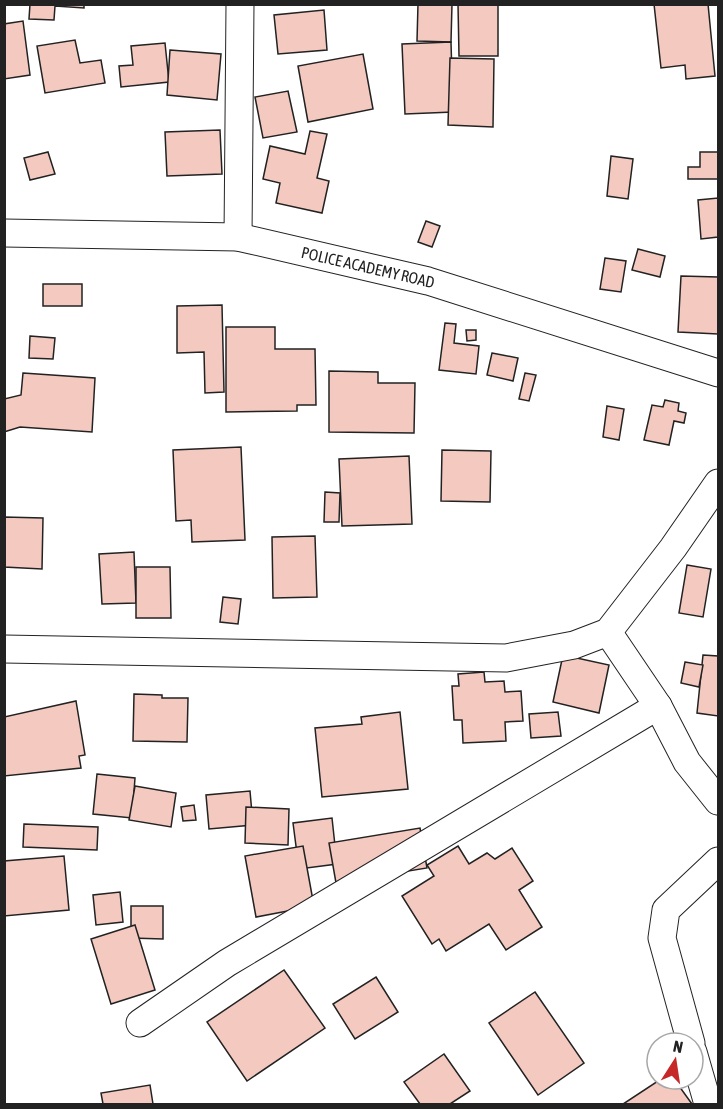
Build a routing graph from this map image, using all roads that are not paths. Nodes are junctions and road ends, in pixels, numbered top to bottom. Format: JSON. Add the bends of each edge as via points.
{"nodes":[{"id":1,"x":240,"y":4,"type":"edge"},
{"id":2,"x":4,"y":233,"type":"edge"},
{"id":3,"x":238,"y":237,"type":"junction"},
{"id":4,"x":718,"y":373,"type":"edge"},
{"id":5,"x":718,"y":483,"type":"edge"},
{"id":6,"x":608,"y":632,"type":"junction"},
{"id":7,"x":4,"y":649,"type":"edge"},
{"id":8,"x":658,"y":706,"type":"junction"},
{"id":9,"x":718,"y":801,"type":"edge"},
{"id":10,"x":718,"y":861,"type":"edge"},
{"id":11,"x":140,"y":1023,"type":"dead end"},
{"id":12,"x":688,"y":1031,"type":"edge"}],
"edges":[{"from":1,"to":3,"type":"street"},
{"from":2,"to":3,"type":"street","name":"POLICE ACADEMY ROAD"},
{"from":3,"to":4,"type":"street","name":"POLICE ACADEMY ROAD","via":[[428,281]]},
{"from":5,"to":6,"type":"street"},
{"from":6,"to":7,"type":"street","via":[[574,645],[506,658]]},
{"from":6,"to":8,"type":"street"},
{"from":8,"to":9,"type":"street","via":[[687,762]]},
{"from":8,"to":11,"type":"street","via":[[227,963]]},
{"from":10,"to":12,"type":"street","via":[[666,910],[662,938]]}]}
